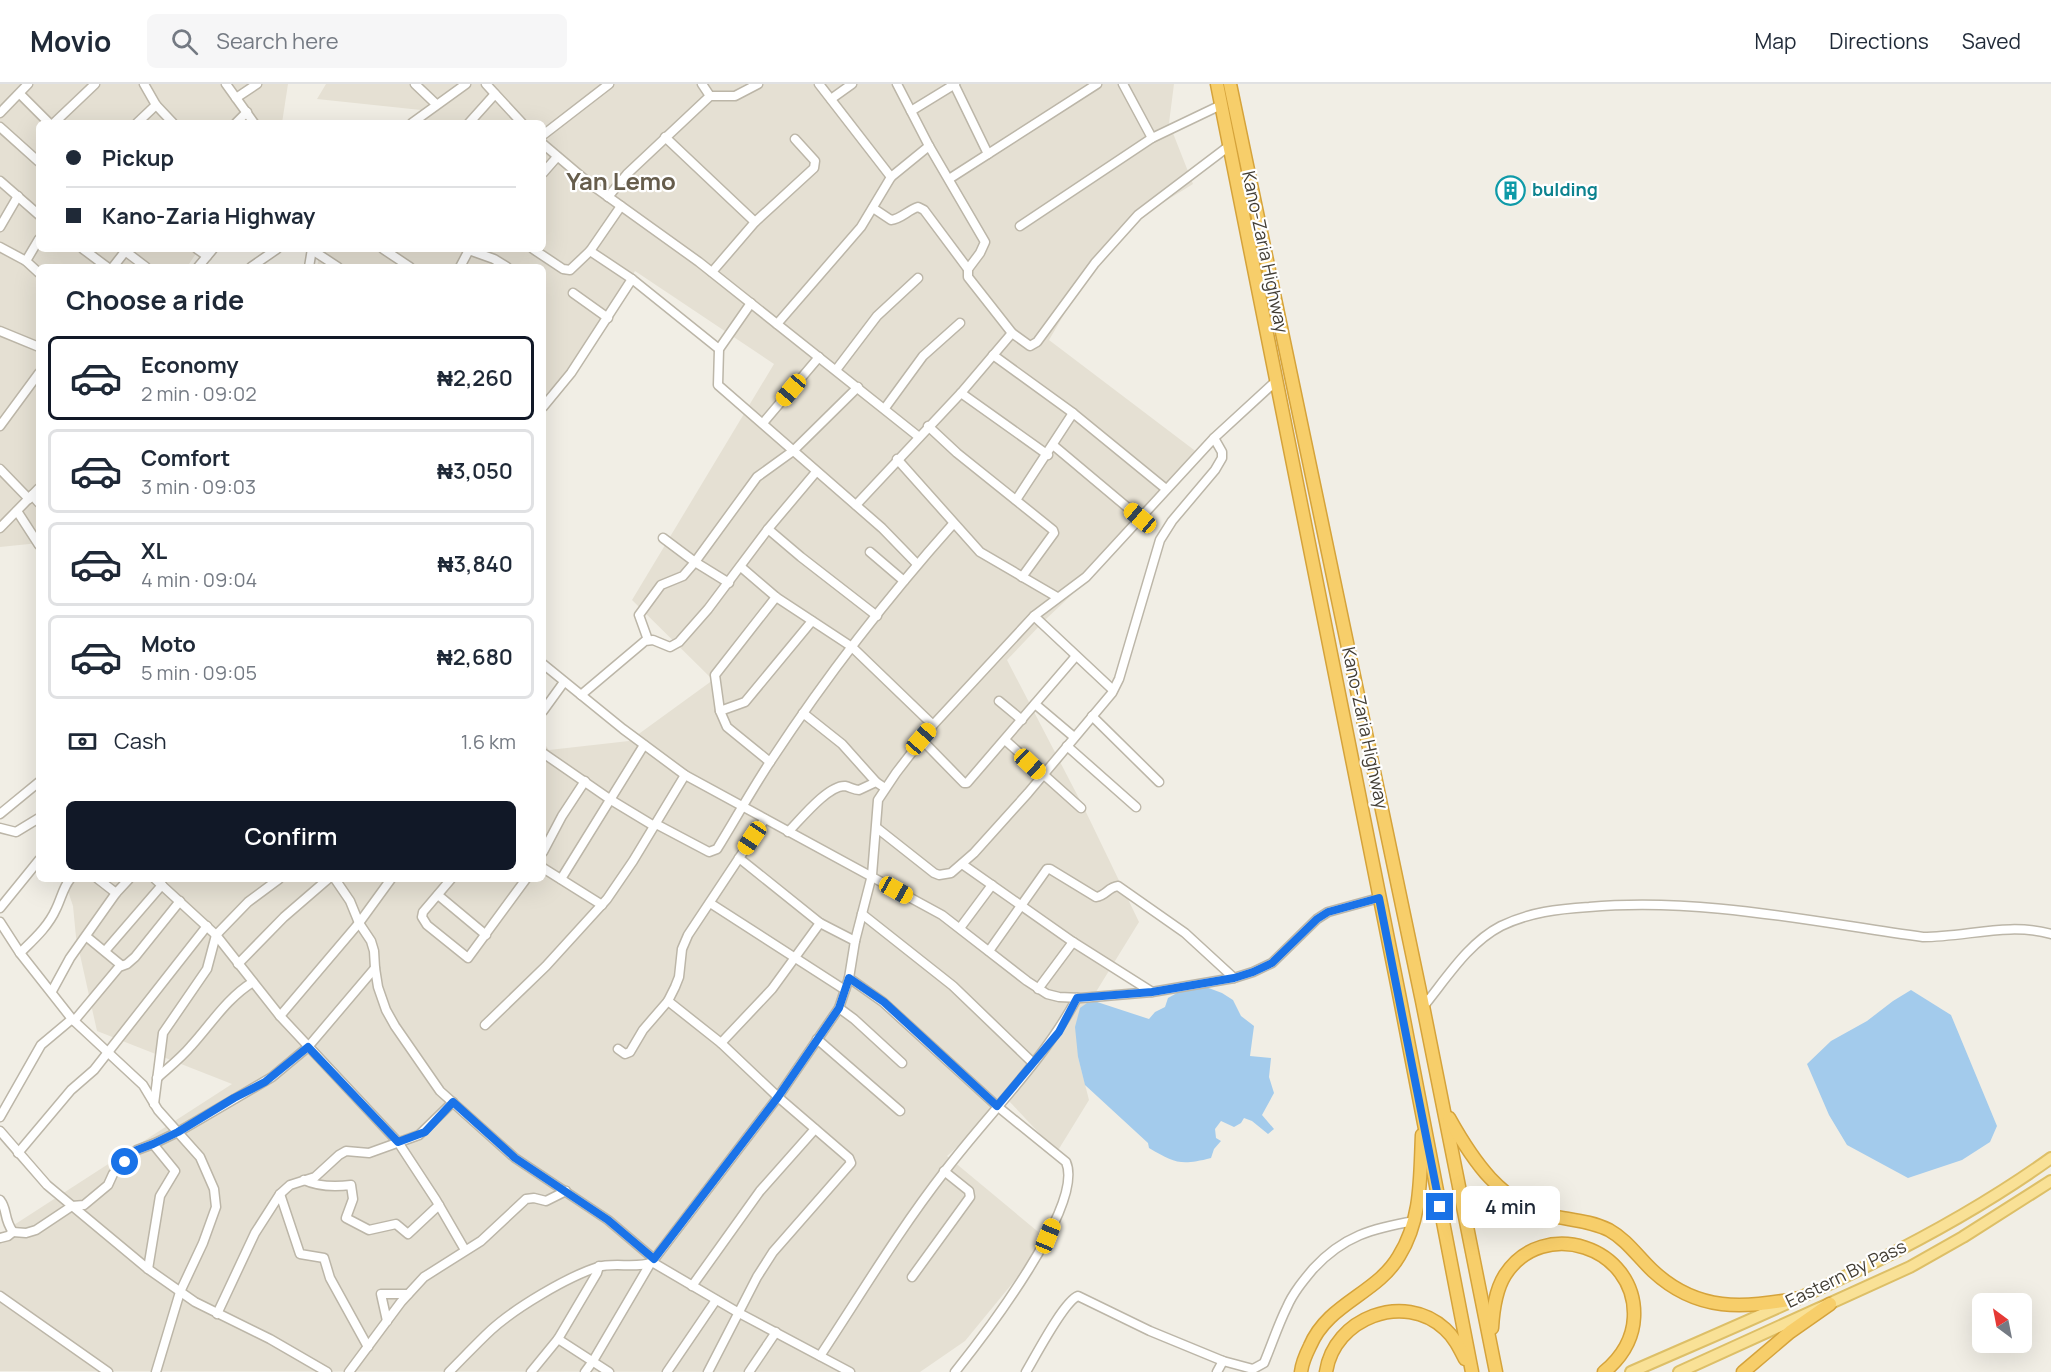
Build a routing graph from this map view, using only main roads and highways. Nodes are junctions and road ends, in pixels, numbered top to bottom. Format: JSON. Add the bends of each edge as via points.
{"nodes":[{"id":1,"x":1217,"y":84,"type":"edge"},
{"id":2,"x":1230,"y":84,"type":"edge"},
{"id":3,"x":1443,"y":1105,"type":"junction"},
{"id":4,"x":1422,"y":1113,"type":"junction"},
{"id":5,"x":2051,"y":1158,"type":"edge"},
{"id":6,"x":2051,"y":1181,"type":"edge"},
{"id":7,"x":1799,"y":1298,"type":"junction"},
{"id":8,"x":1830,"y":1304,"type":"junction"},
{"id":9,"x":1490,"y":1344,"type":"junction"},
{"id":10,"x":1301,"y":1372,"type":"edge"},
{"id":11,"x":1326,"y":1372,"type":"edge"},
{"id":12,"x":1472,"y":1372,"type":"edge"},
{"id":13,"x":1496,"y":1372,"type":"edge"},
{"id":14,"x":1604,"y":1372,"type":"edge"},
{"id":15,"x":1631,"y":1372,"type":"edge"},
{"id":16,"x":1679,"y":1372,"type":"edge"},
{"id":17,"x":1743,"y":1372,"type":"edge"}],
"edges":[{"from":1,"to":4,"type":"highway","name":"Kano-Zaria Highway"},
{"from":2,"to":3,"type":"highway","name":"Kano-Zaria Highway"},
{"from":3,"to":7,"type":"highway","via":[[1466,1147],[1513,1200],[1544,1213],[1610,1230],[1658,1276],[1715,1304],[1763,1305]]},
{"from":3,"to":9,"type":"highway","name":"Kano-Zaria Highway"},
{"from":4,"to":10,"type":"highway","via":[[1419,1202],[1400,1256],[1387,1273],[1327,1318],[1314,1335]]},
{"from":4,"to":12,"type":"highway","name":"Kano-Zaria Highway"},
{"from":5,"to":7,"type":"main road","name":"Eastern By Pass","via":[[1981,1205]]},
{"from":6,"to":8,"type":"main road","name":"Eastern By Pass","via":[[1910,1267]]},
{"from":7,"to":15,"type":"main road","name":"Eastern By Pass"},
{"from":8,"to":16,"type":"main road","name":"Eastern By Pass"},
{"from":8,"to":17,"type":"highway"},
{"from":9,"to":13,"type":"highway","name":"Kano-Zaria Highway"},
{"from":9,"to":14,"type":"highway","via":[[1493,1308],[1505,1275],[1520,1259],[1541,1248],[1581,1245],[1604,1255],[1623,1275],[1634,1308],[1625,1348]]},
{"from":11,"to":12,"type":"highway","via":[[1334,1347],[1348,1329],[1390,1312],[1419,1314],[1443,1327],[1456,1341]]}]}
